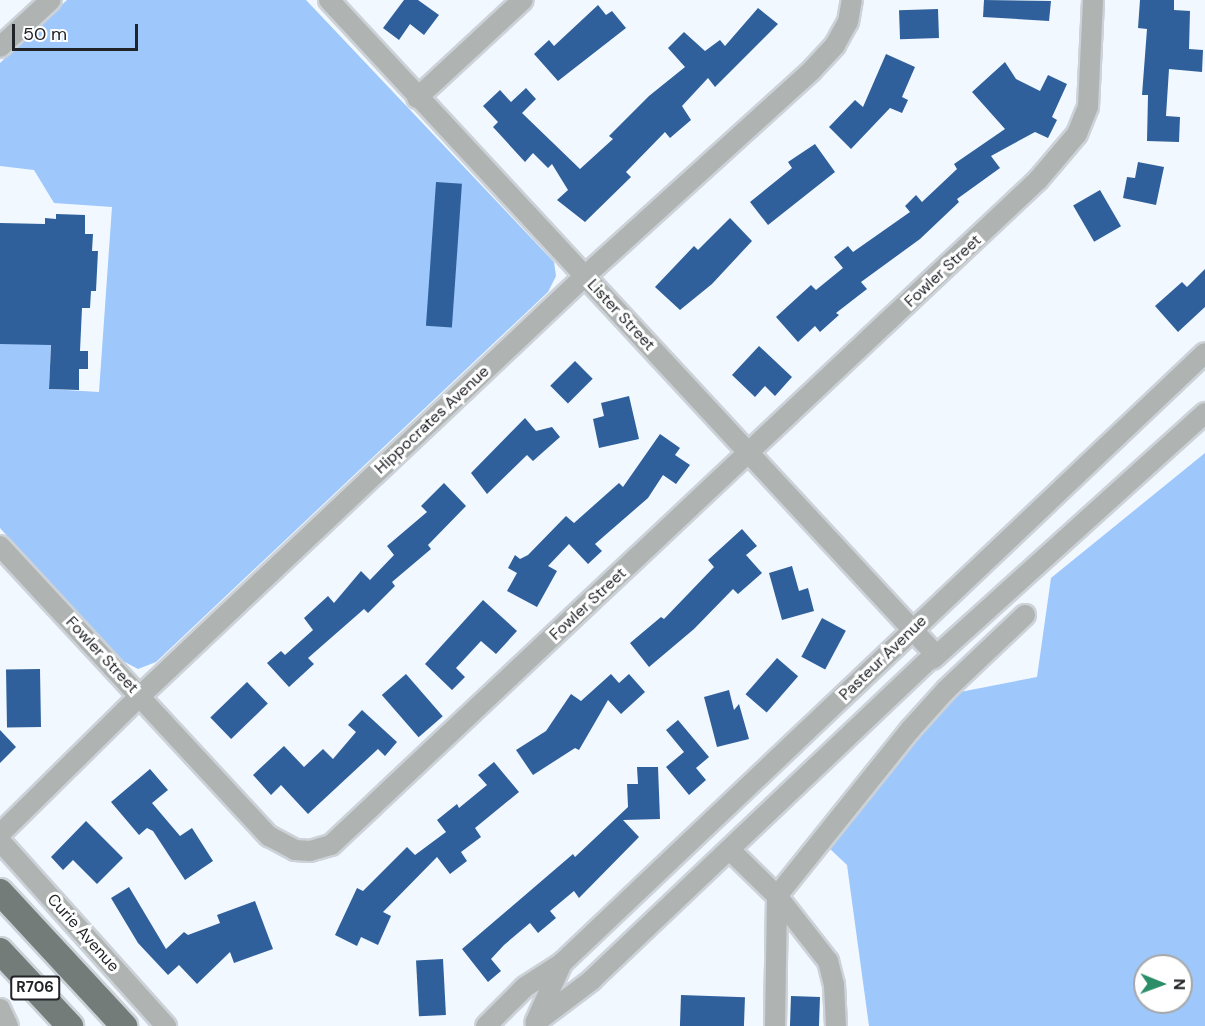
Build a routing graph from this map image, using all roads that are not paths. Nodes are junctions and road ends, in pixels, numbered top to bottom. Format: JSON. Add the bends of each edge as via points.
{"nodes":[{"id":1,"x":51,"y":0,"type":"edge"},
{"id":2,"x":328,"y":0,"type":"edge"},
{"id":3,"x":524,"y":0,"type":"edge"},
{"id":4,"x":852,"y":0,"type":"edge"},
{"id":5,"x":1093,"y":0,"type":"edge"},
{"id":6,"x":0,"y":47,"type":"edge"},
{"id":7,"x":417,"y":98,"type":"junction"},
{"id":8,"x":584,"y":277,"type":"junction"},
{"id":9,"x":1205,"y":353,"type":"edge"},
{"id":10,"x":1205,"y":413,"type":"edge"},
{"id":11,"x":750,"y":453,"type":"junction"},
{"id":12,"x":0,"y":546,"type":"edge"},
{"id":13,"x":1025,"y":615,"type":"dead end"},
{"id":14,"x":914,"y":629,"type":"junction"},
{"id":15,"x":933,"y":659,"type":"junction"},
{"id":16,"x":140,"y":696,"type":"junction"},
{"id":17,"x":0,"y":834,"type":"edge"},
{"id":18,"x":0,"y":841,"type":"edge"},
{"id":19,"x":730,"y":850,"type":"junction"},
{"id":20,"x":0,"y":892,"type":"edge"},
{"id":21,"x":777,"y":896,"type":"junction"},
{"id":22,"x":0,"y":951,"type":"edge"},
{"id":23,"x":562,"y":963,"type":"junction"},
{"id":24,"x":0,"y":1009,"type":"edge"},
{"id":25,"x":534,"y":1025,"type":"edge"},
{"id":26,"x":8,"y":1026,"type":"edge"},
{"id":27,"x":70,"y":1026,"type":"edge"},
{"id":28,"x":124,"y":1026,"type":"edge"},
{"id":29,"x":166,"y":1026,"type":"edge"},
{"id":30,"x":486,"y":1026,"type":"edge"},
{"id":31,"x":776,"y":1026,"type":"edge"},
{"id":32,"x":836,"y":1026,"type":"edge"}],
"edges":[{"from":1,"to":6,"type":"street"},
{"from":2,"to":7,"type":"street","name":"Lister Street"},
{"from":3,"to":7,"type":"street"},
{"from":4,"to":8,"type":"street","name":"Hippocrates Avenue","via":[[848,22],[835,45],[812,70]]},
{"from":5,"to":11,"type":"street","name":"Fowler Street","via":[[1091,90],[1077,134],[1038,180]]},
{"from":7,"to":8,"type":"street","name":"Lister Street"},
{"from":8,"to":11,"type":"street","name":"Lister Street"},
{"from":8,"to":16,"type":"street","name":"Hippocrates Avenue"},
{"from":9,"to":14,"type":"street","name":"Pasteur Avenue"},
{"from":10,"to":15,"type":"street"},
{"from":11,"to":14,"type":"street","name":"Lister Street"},
{"from":11,"to":16,"type":"street","name":"Fowler Street","via":[[331,845],[302,851],[277,842]]},
{"from":12,"to":16,"type":"street","name":"Fowler Street"},
{"from":13,"to":21,"type":"street","via":[[910,730]]},
{"from":14,"to":15,"type":"street","name":"Lister Street","via":[[934,652]]},
{"from":14,"to":23,"type":"street","name":"Pasteur Avenue"},
{"from":15,"to":19,"type":"street"},
{"from":16,"to":17,"type":"street","name":"Hippocrates Avenue"},
{"from":18,"to":29,"type":"street","name":"Curie Avenue"},
{"from":19,"to":21,"type":"street"},
{"from":19,"to":25,"type":"street","via":[[592,980]]},
{"from":20,"to":28,"type":"main road","name":"Curie Avenue","number":"R706"},
{"from":21,"to":31,"type":"street"},
{"from":21,"to":32,"type":"street","via":[[828,962],[834,985]]},
{"from":22,"to":27,"type":"main road","number":"R706"},
{"from":23,"to":25,"type":"street","name":"Pasteur Avenue"},
{"from":23,"to":30,"type":"street","name":"Pasteur Avenue","via":[[525,987]]},
{"from":24,"to":26,"type":"street"}]}
